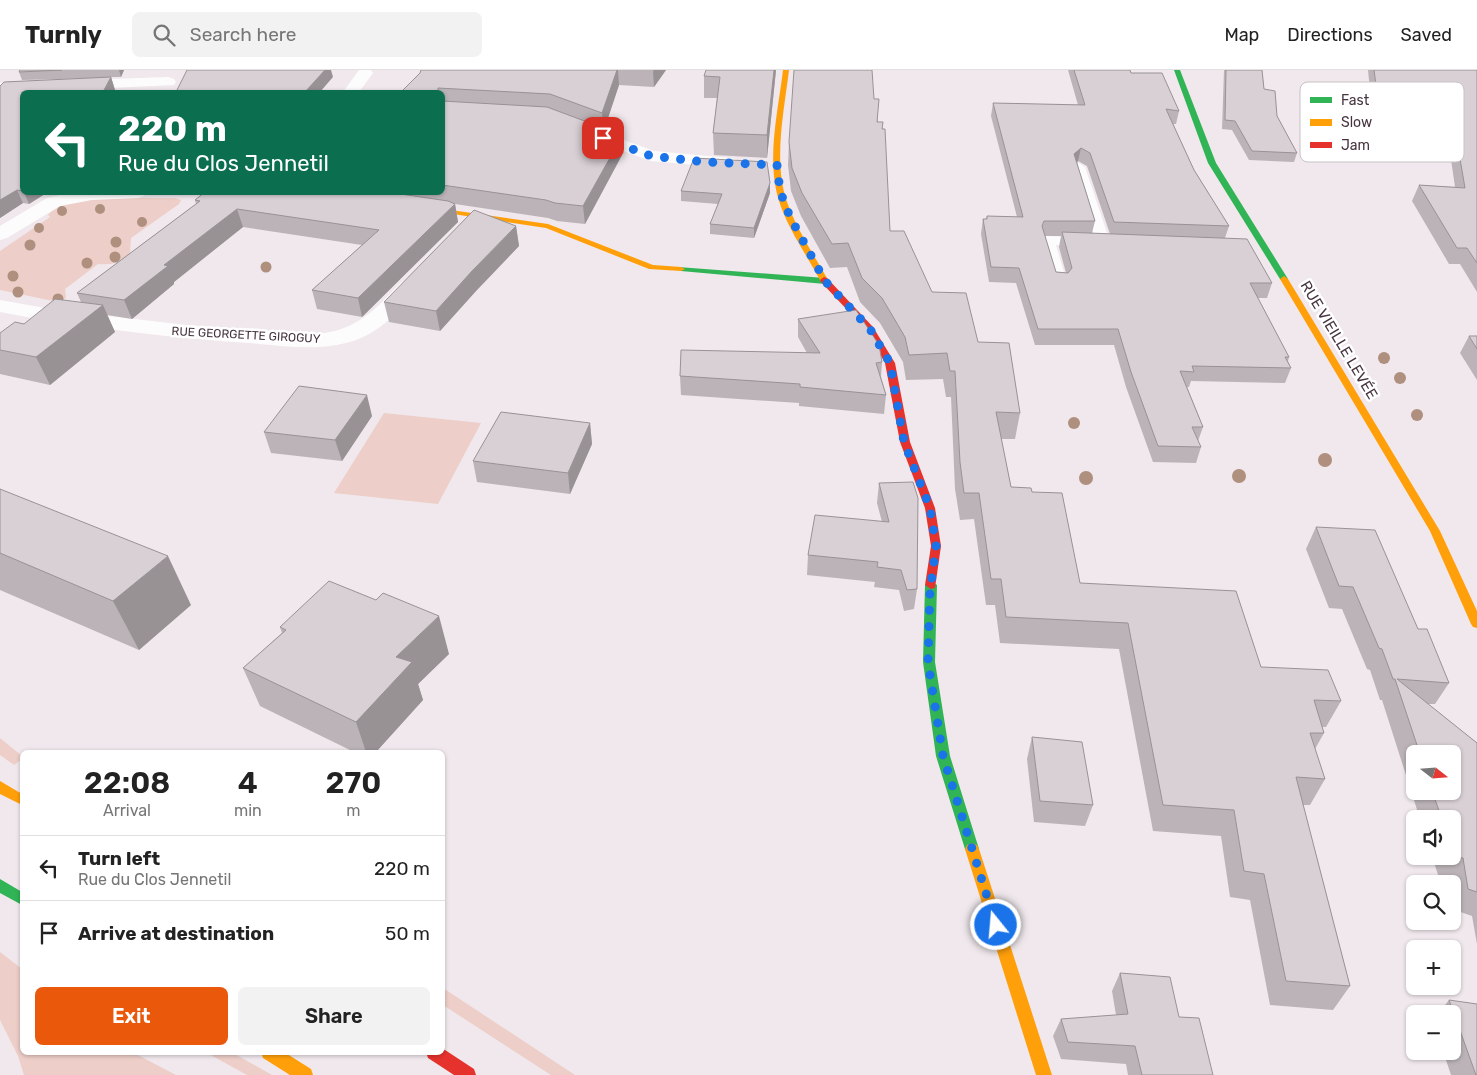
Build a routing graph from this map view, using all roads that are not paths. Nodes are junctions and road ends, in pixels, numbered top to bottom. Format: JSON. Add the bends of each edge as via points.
{"nodes":[{"id":1,"x":7,"y":70,"type":"edge"},
{"id":2,"x":786,"y":70,"type":"edge"},
{"id":3,"x":1177,"y":70,"type":"edge"},
{"id":4,"x":365,"y":72,"type":"dead end"},
{"id":5,"x":168,"y":82,"type":"edge"},
{"id":6,"x":0,"y":88,"type":"edge"},
{"id":7,"x":352,"y":90,"type":"edge"},
{"id":8,"x":569,"y":124,"type":"edge"},
{"id":9,"x":777,"y":165,"type":"junction"},
{"id":10,"x":1079,"y":167,"type":"edge"},
{"id":11,"x":87,"y":195,"type":"edge"},
{"id":12,"x":403,"y":205,"type":"edge"},
{"id":13,"x":478,"y":216,"type":"junction"},
{"id":14,"x":0,"y":234,"type":"edge"},
{"id":15,"x":460,"y":235,"type":"edge"},
{"id":16,"x":1250,"y":248,"type":"edge"},
{"id":17,"x":1265,"y":248,"type":"junction"},
{"id":18,"x":426,"y":269,"type":"edge"},
{"id":19,"x":825,"y":281,"type":"junction"},
{"id":20,"x":1060,"y":283,"type":"edge"},
{"id":21,"x":82,"y":298,"type":"edge"},
{"id":22,"x":0,"y":306,"type":"edge"},
{"id":23,"x":56,"y":316,"type":"junction"},
{"id":24,"x":0,"y":358,"type":"edge"},
{"id":25,"x":1477,"y":624,"type":"edge"},
{"id":26,"x":0,"y":787,"type":"edge"},
{"id":27,"x":20,"y":799,"type":"edge"},
{"id":28,"x":0,"y":885,"type":"edge"},
{"id":29,"x":20,"y":898,"type":"edge"},
{"id":30,"x":274,"y":1055,"type":"edge"},
{"id":31,"x":438,"y":1055,"type":"edge"},
{"id":32,"x":305,"y":1075,"type":"edge"},
{"id":33,"x":468,"y":1075,"type":"edge"},
{"id":34,"x":1044,"y":1075,"type":"edge"}],
"edges":[{"from":1,"to":6,"type":"street"},
{"from":2,"to":9,"type":"street"},
{"from":3,"to":17,"type":"street","name":"RUE VIEILLE LEVÉE","via":[[1212,163]]},
{"from":4,"to":7,"type":"street"},
{"from":5,"to":6,"type":"street"},
{"from":8,"to":9,"type":"street","via":[[651,156]]},
{"from":9,"to":19,"type":"street","via":[[780,191],[790,217]]},
{"from":10,"to":20,"type":"lane","via":[[1107,242],[1048,240]]},
{"from":11,"to":14,"type":"street","via":[[54,202]]},
{"from":12,"to":13,"type":"street"},
{"from":13,"to":15,"type":"street"},
{"from":13,"to":19,"type":"street","via":[[548,226],[652,267]]},
{"from":16,"to":17,"type":"lane"},
{"from":17,"to":25,"type":"street","name":"RUE VIEILLE LEVÉE","via":[[1435,531]]},
{"from":18,"to":23,"type":"street","name":"RUE GEORGETTE GIROGUY","via":[[371,324],[332,340],[148,329]]},
{"from":19,"to":34,"type":"street","via":[[870,329],[890,363],[904,442],[930,508],[936,546],[930,591],[928,662],[943,756]]},
{"from":21,"to":23,"type":"street"},
{"from":22,"to":23,"type":"street","name":"RUE GEORGETTE GIROGUY"},
{"from":23,"to":24,"type":"street"},
{"from":26,"to":27,"type":"street"},
{"from":28,"to":29,"type":"street"},
{"from":30,"to":32,"type":"street"},
{"from":31,"to":33,"type":"street"}]}
